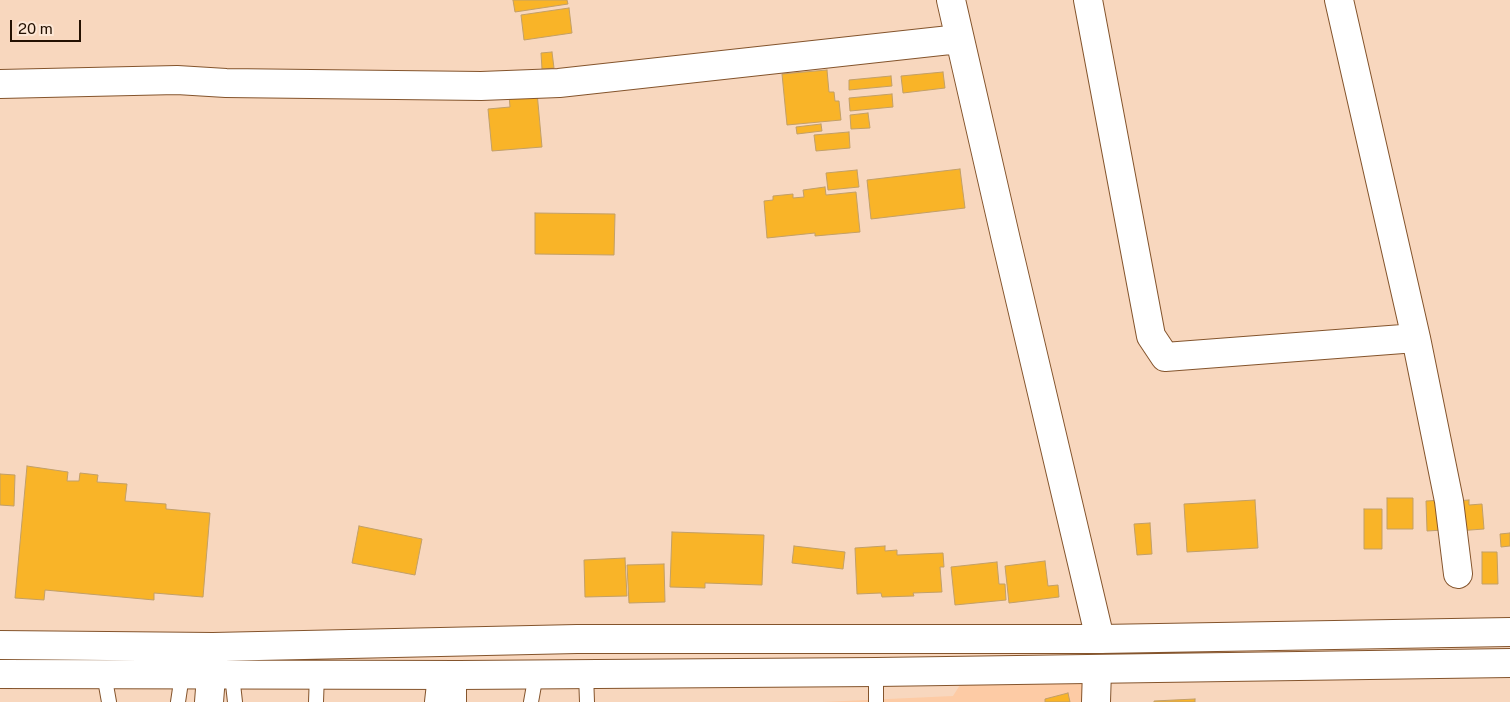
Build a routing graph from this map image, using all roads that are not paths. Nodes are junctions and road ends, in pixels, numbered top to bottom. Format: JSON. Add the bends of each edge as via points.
{"nodes":[{"id":1,"x":951,"y":0,"type":"edge"},
{"id":2,"x":1088,"y":0,"type":"edge"},
{"id":3,"x":1339,"y":0,"type":"edge"},
{"id":4,"x":959,"y":39,"type":"junction"},
{"id":5,"x":0,"y":84,"type":"edge"},
{"id":6,"x":1416,"y":338,"type":"junction"},
{"id":7,"x":1458,"y":574,"type":"dead end"},
{"id":8,"x":1510,"y":632,"type":"edge"},
{"id":9,"x":1100,"y":639,"type":"junction"},
{"id":10,"x":0,"y":645,"type":"edge"},
{"id":11,"x":213,"y":647,"type":"junction"},
{"id":12,"x":1510,"y":663,"type":"edge"},
{"id":13,"x":1097,"y":670,"type":"junction"},
{"id":14,"x":876,"y":672,"type":"junction"},
{"id":15,"x":0,"y":674,"type":"edge"},
{"id":16,"x":104,"y":674,"type":"junction"},
{"id":17,"x":182,"y":674,"type":"junction"},
{"id":18,"x":317,"y":674,"type":"junction"},
{"id":19,"x":536,"y":674,"type":"junction"},
{"id":20,"x":586,"y":674,"type":"junction"},
{"id":21,"x":222,"y":675,"type":"junction"},
{"id":22,"x":451,"y":675,"type":"junction"},
{"id":23,"x":109,"y":702,"type":"edge"},
{"id":24,"x":178,"y":702,"type":"edge"},
{"id":25,"x":209,"y":702,"type":"edge"},
{"id":26,"x":235,"y":702,"type":"edge"},
{"id":27,"x":316,"y":702,"type":"edge"},
{"id":28,"x":439,"y":702,"type":"edge"},
{"id":29,"x":459,"y":702,"type":"edge"},
{"id":30,"x":531,"y":702,"type":"edge"},
{"id":31,"x":587,"y":702,"type":"edge"},
{"id":32,"x":876,"y":702,"type":"edge"},
{"id":33,"x":1096,"y":702,"type":"edge"}],
"edges":[{"from":1,"to":4,"type":"main road"},
{"from":2,"to":6,"type":"main road","via":[[1152,336],[1165,357]]},
{"from":3,"to":6,"type":"main road"},
{"from":4,"to":5,"type":"main road","via":[[559,83],[481,86],[177,80]]},
{"from":4,"to":9,"type":"main road"},
{"from":6,"to":7,"type":"main road","via":[[1449,501]]},
{"from":8,"to":9,"type":"main road"},
{"from":9,"to":11,"type":"main road","via":[[577,639]]},
{"from":10,"to":11,"type":"main road"},
{"from":11,"to":21,"type":"main road"},
{"from":12,"to":13,"type":"main road"},
{"from":13,"to":14,"type":"main road"},
{"from":13,"to":33,"type":"main road"},
{"from":14,"to":20,"type":"main road"},
{"from":14,"to":32,"type":"lane"},
{"from":15,"to":16,"type":"main road"},
{"from":16,"to":17,"type":"main road"},
{"from":16,"to":23,"type":"lane"},
{"from":17,"to":21,"type":"main road"},
{"from":17,"to":24,"type":"lane"},
{"from":18,"to":21,"type":"main road"},
{"from":18,"to":22,"type":"main road"},
{"from":18,"to":27,"type":"lane"},
{"from":19,"to":20,"type":"main road"},
{"from":19,"to":22,"type":"main road"},
{"from":19,"to":30,"type":"lane"},
{"from":20,"to":31,"type":"lane"},
{"from":21,"to":25,"type":"main road"},
{"from":21,"to":26,"type":"lane"},
{"from":22,"to":28,"type":"main road"},
{"from":22,"to":29,"type":"lane"}]}
